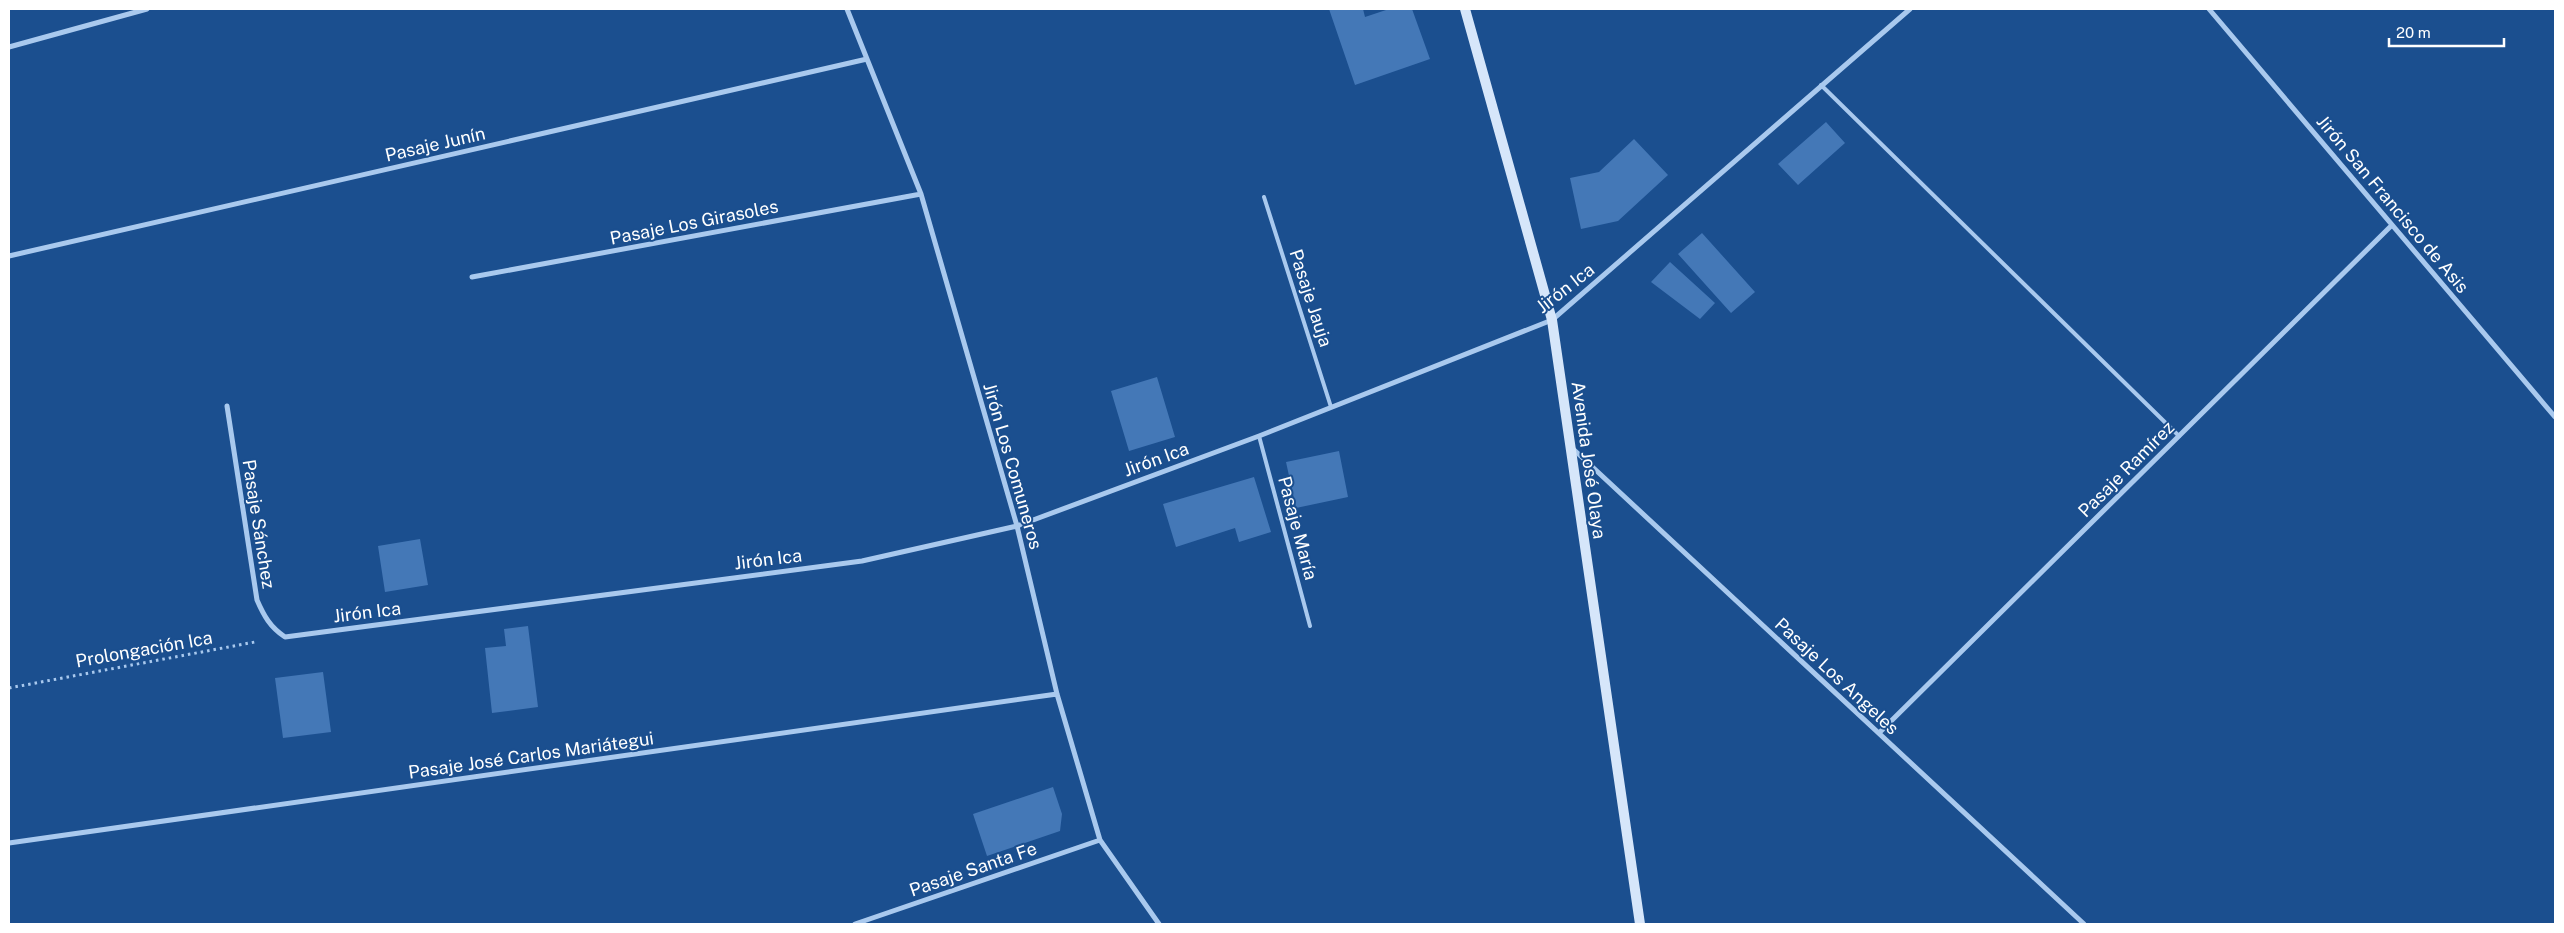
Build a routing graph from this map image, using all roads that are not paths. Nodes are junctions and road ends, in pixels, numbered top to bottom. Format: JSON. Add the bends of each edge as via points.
{"nodes":[{"id":1,"x":147,"y":9,"type":"edge"},
{"id":2,"x":847,"y":9,"type":"edge"},
{"id":3,"x":1465,"y":9,"type":"edge"},
{"id":4,"x":1910,"y":9,"type":"edge"},
{"id":5,"x":2209,"y":9,"type":"edge"},
{"id":6,"x":9,"y":47,"type":"edge"},
{"id":7,"x":867,"y":59,"type":"junction"},
{"id":8,"x":1821,"y":85,"type":"junction"},
{"id":9,"x":921,"y":194,"type":"junction"},
{"id":10,"x":1264,"y":197,"type":"dead end"},
{"id":11,"x":2392,"y":225,"type":"junction"},
{"id":12,"x":9,"y":256,"type":"edge"},
{"id":13,"x":472,"y":277,"type":"dead end"},
{"id":14,"x":1552,"y":320,"type":"junction"},
{"id":15,"x":227,"y":406,"type":"dead end"},
{"id":16,"x":1332,"y":407,"type":"junction"},
{"id":17,"x":2555,"y":417,"type":"edge"},
{"id":18,"x":1259,"y":436,"type":"junction"},
{"id":19,"x":2179,"y":436,"type":"junction"},
{"id":20,"x":1570,"y":447,"type":"junction"},
{"id":21,"x":1017,"y":526,"type":"junction"},
{"id":22,"x":1310,"y":626,"type":"dead end"},
{"id":23,"x":285,"y":637,"type":"joint"},
{"id":24,"x":1057,"y":694,"type":"junction"},
{"id":25,"x":1879,"y":733,"type":"junction"},
{"id":26,"x":1100,"y":840,"type":"junction"},
{"id":27,"x":9,"y":843,"type":"edge"},
{"id":28,"x":856,"y":924,"type":"edge"},
{"id":29,"x":1159,"y":924,"type":"edge"},
{"id":30,"x":1640,"y":924,"type":"edge"},
{"id":31,"x":2084,"y":924,"type":"edge"}],
"edges":[{"from":1,"to":6,"type":"street"},
{"from":2,"to":7,"type":"street","name":"Jirón Los Comuneros"},
{"from":3,"to":14,"type":"street","name":"Avenida José Olaya"},
{"from":4,"to":8,"type":"street","name":"Jirón Ica"},
{"from":5,"to":11,"type":"street","name":"Jirón San Francisco de Asis"},
{"from":7,"to":9,"type":"street","name":"Jirón Los Comuneros"},
{"from":7,"to":12,"type":"street","name":"Pasaje Junín"},
{"from":8,"to":14,"type":"street","name":"Jirón Ica"},
{"from":8,"to":19,"type":"lane"},
{"from":9,"to":13,"type":"street","name":"Pasaje Los Girasoles"},
{"from":9,"to":21,"type":"street","name":"Jirón Los Comuneros"},
{"from":10,"to":16,"type":"lane","name":"Pasaje Jauja"},
{"from":11,"to":17,"type":"street","name":"Jirón San Francisco de Asis"},
{"from":11,"to":19,"type":"street","name":"Pasaje Ramírez"},
{"from":14,"to":16,"type":"street","name":"Jirón Ica"},
{"from":14,"to":20,"type":"street","name":"Avenida José Olaya"},
{"from":15,"to":23,"type":"street","name":"Pasaje Sánchez","via":[[257,600],[263,615]]},
{"from":16,"to":18,"type":"street","name":"Jirón Ica"},
{"from":18,"to":21,"type":"street","name":"Jirón Ica"},
{"from":18,"to":22,"type":"lane","name":"Pasaje María"},
{"from":19,"to":25,"type":"street","name":"Pasaje Ramírez"},
{"from":20,"to":25,"type":"street","name":"Pasaje Los Angeles"},
{"from":20,"to":30,"type":"street","name":"Avenida José Olaya"},
{"from":21,"to":23,"type":"street","name":"Jirón Ica","via":[[862,561]]},
{"from":21,"to":24,"type":"street","name":"Jirón Los Comuneros"},
{"from":24,"to":26,"type":"street","name":"Jirón Los Comuneros"},
{"from":24,"to":27,"type":"street","name":"Pasaje José Carlos Mariátegui"},
{"from":25,"to":31,"type":"street","name":"Pasaje Los Angeles"},
{"from":26,"to":28,"type":"street","name":"Pasaje Santa Fe"},
{"from":26,"to":29,"type":"street","name":"Jirón Los Comuneros"}]}
